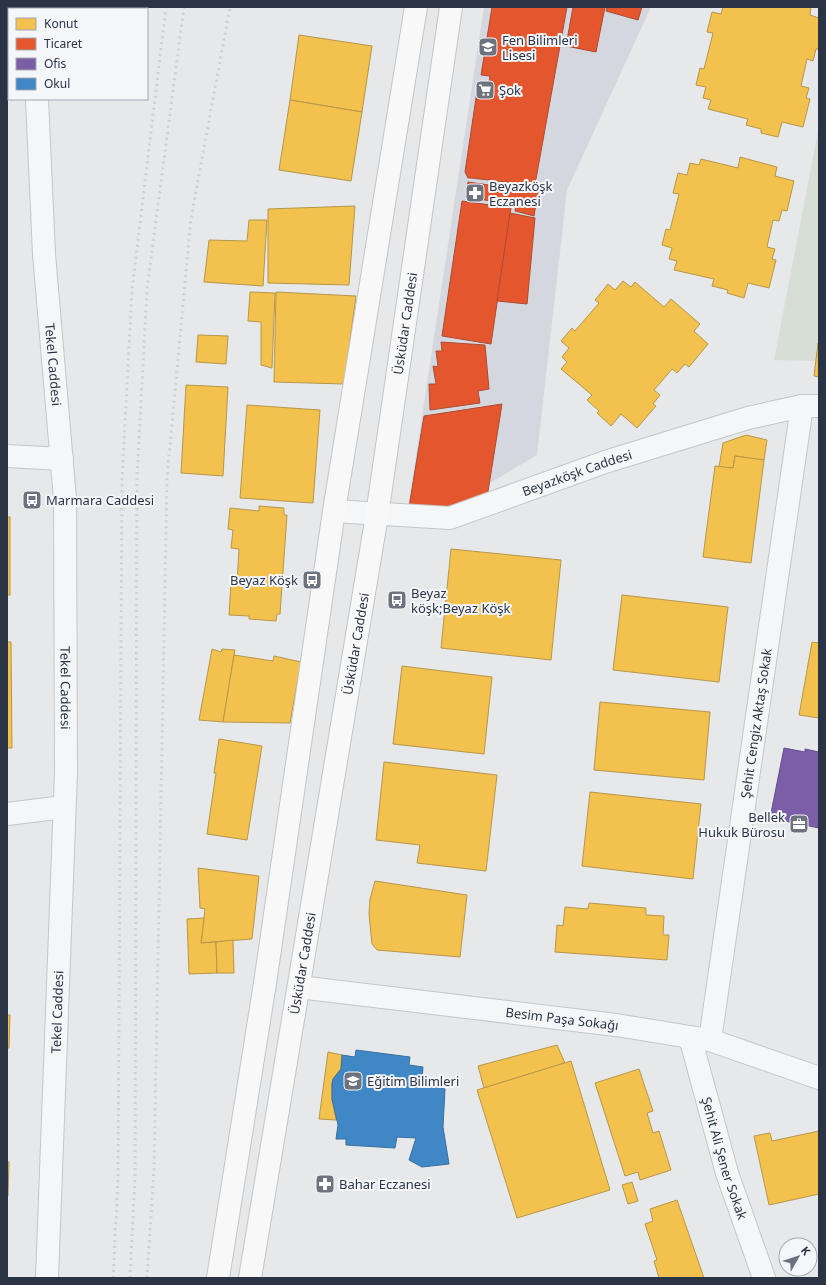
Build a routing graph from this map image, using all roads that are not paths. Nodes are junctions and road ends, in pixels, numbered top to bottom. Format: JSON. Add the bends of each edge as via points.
{"nodes":[{"id":1,"x":416,"y":7,"type":"edge"},
{"id":2,"x":450,"y":7,"type":"edge"},
{"id":3,"x":37,"y":100,"type":"edge"},
{"id":4,"x":810,"y":406,"type":"edge"},
{"id":5,"x":7,"y":456,"type":"edge"},
{"id":6,"x":62,"y":459,"type":"junction"},
{"id":7,"x":334,"y":510,"type":"junction"},
{"id":8,"x":377,"y":514,"type":"junction"},
{"id":9,"x":64,"y":807,"type":"junction"},
{"id":10,"x":7,"y":814,"type":"edge"},
{"id":11,"x":264,"y":983,"type":"junction"},
{"id":12,"x":299,"y":987,"type":"junction"},
{"id":13,"x":700,"y":1039,"type":"junction"},
{"id":14,"x":819,"y":1078,"type":"edge"},
{"id":15,"x":47,"y":1278,"type":"edge"},
{"id":16,"x":218,"y":1278,"type":"edge"},
{"id":17,"x":250,"y":1278,"type":"edge"},
{"id":18,"x":764,"y":1278,"type":"edge"}],
"edges":[{"from":1,"to":7,"type":"main road"},
{"from":2,"to":8,"type":"main road","name":"Üsküdar Caddesi"},
{"from":3,"to":6,"type":"street","name":"Tekel Caddesi","via":[[44,254]]},
{"from":4,"to":8,"type":"street","name":"Beyazköşk Caddesi","via":[[748,418],[605,462],[450,518]]},
{"from":4,"to":13,"type":"street","name":"Şehit Cengiz Aktaş Sokak"},
{"from":5,"to":6,"type":"street"},
{"from":6,"to":9,"type":"street","name":"Tekel Caddesi","via":[[65,514]]},
{"from":7,"to":8,"type":"street","name":"Beyazköşk Caddesi"},
{"from":7,"to":11,"type":"main road"},
{"from":8,"to":12,"type":"main road","name":"Üsküdar Caddesi"},
{"from":9,"to":10,"type":"street"},
{"from":9,"to":15,"type":"street","name":"Tekel Caddesi"},
{"from":11,"to":12,"type":"main road"},
{"from":11,"to":16,"type":"main road"},
{"from":12,"to":13,"type":"street","name":"Besim Paşa Sokağı","via":[[616,1025]]},
{"from":12,"to":17,"type":"main road","name":"Üsküdar Caddesi"},
{"from":13,"to":14,"type":"street","name":"Besim Paşa Sokağı"},
{"from":13,"to":18,"type":"street","name":"Şehit Ali Şener Sokak","via":[[727,1173]]}]}
